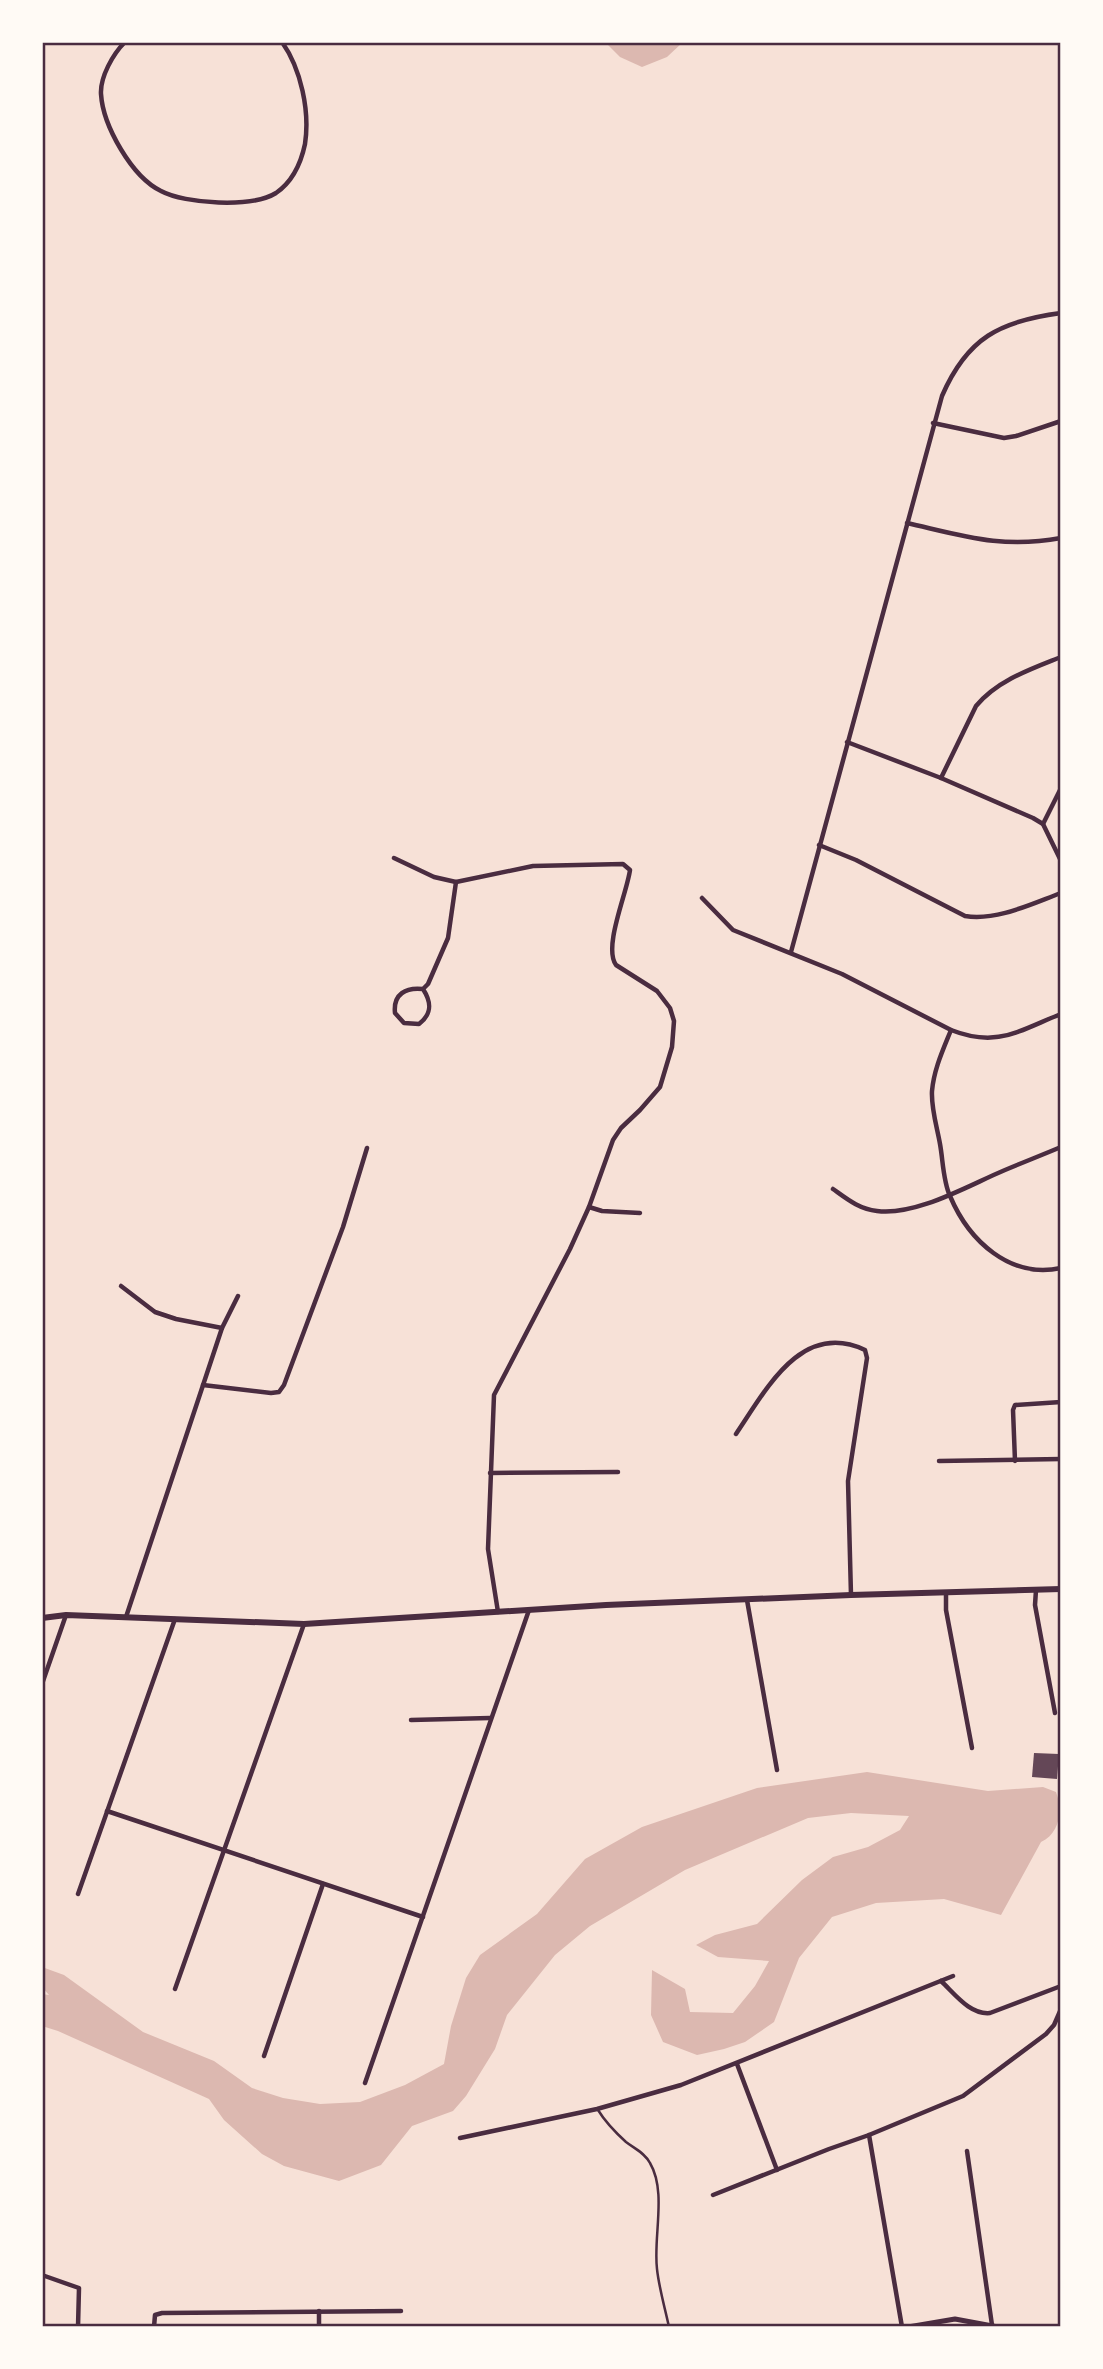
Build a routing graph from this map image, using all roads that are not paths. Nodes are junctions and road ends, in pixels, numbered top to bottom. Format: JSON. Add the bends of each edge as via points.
{"nodes":[{"id":1,"x":125,"y":42,"type":"edge"},
{"id":2,"x":282,"y":42,"type":"edge"},
{"id":3,"x":1061,"y":313,"type":"edge"},
{"id":4,"x":1061,"y":421,"type":"edge"},
{"id":5,"x":933,"y":424,"type":"junction"},
{"id":6,"x":907,"y":523,"type":"junction"},
{"id":7,"x":1061,"y":538,"type":"edge"},
{"id":8,"x":1061,"y":657,"type":"edge"},
{"id":9,"x":847,"y":742,"type":"junction"},
{"id":10,"x":941,"y":778,"type":"junction"},
{"id":11,"x":1061,"y":788,"type":"edge"},
{"id":12,"x":1044,"y":824,"type":"junction"},
{"id":13,"x":819,"y":845,"type":"junction"},
{"id":14,"x":394,"y":859,"type":"dead end"},
{"id":15,"x":1061,"y":861,"type":"edge"},
{"id":16,"x":456,"y":882,"type":"junction"},
{"id":17,"x":1061,"y":893,"type":"edge"},
{"id":18,"x":702,"y":898,"type":"dead end"},
{"id":19,"x":791,"y":952,"type":"junction"},
{"id":20,"x":423,"y":989,"type":"junction"},
{"id":21,"x":1061,"y":1014,"type":"edge"},
{"id":22,"x":951,"y":1030,"type":"junction"},
{"id":23,"x":1061,"y":1147,"type":"edge"},
{"id":24,"x":367,"y":1148,"type":"dead end"},
{"id":25,"x":834,"y":1189,"type":"dead end"},
{"id":26,"x":949,"y":1195,"type":"junction"},
{"id":27,"x":589,"y":1208,"type":"junction"},
{"id":28,"x":640,"y":1213,"type":"dead end"},
{"id":29,"x":1061,"y":1268,"type":"edge"},
{"id":30,"x":121,"y":1286,"type":"dead end"},
{"id":31,"x":238,"y":1296,"type":"dead end"},
{"id":32,"x":222,"y":1328,"type":"junction"},
{"id":33,"x":203,"y":1385,"type":"junction"},
{"id":34,"x":1061,"y":1402,"type":"edge"},
{"id":35,"x":736,"y":1434,"type":"dead end"},
{"id":36,"x":1061,"y":1459,"type":"edge"},
{"id":37,"x":939,"y":1461,"type":"dead end"},
{"id":38,"x":1015,"y":1461,"type":"junction"},
{"id":39,"x":618,"y":1472,"type":"dead end"},
{"id":40,"x":490,"y":1473,"type":"junction"},
{"id":41,"x":1061,"y":1589,"type":"edge"},
{"id":42,"x":1036,"y":1590,"type":"junction"},
{"id":43,"x":946,"y":1593,"type":"junction"},
{"id":44,"x":851,"y":1595,"type":"junction"},
{"id":45,"x":747,"y":1599,"type":"junction"},
{"id":46,"x":529,"y":1609,"type":"junction"},
{"id":47,"x":498,"y":1612,"type":"junction"},
{"id":48,"x":66,"y":1615,"type":"junction"},
{"id":49,"x":42,"y":1618,"type":"edge"},
{"id":50,"x":126,"y":1618,"type":"junction"},
{"id":51,"x":175,"y":1619,"type":"junction"},
{"id":52,"x":304,"y":1624,"type":"junction"},
{"id":53,"x":42,"y":1684,"type":"edge"},
{"id":54,"x":1055,"y":1713,"type":"dead end"},
{"id":55,"x":490,"y":1718,"type":"junction"},
{"id":56,"x":411,"y":1720,"type":"dead end"},
{"id":57,"x":972,"y":1748,"type":"dead end"},
{"id":58,"x":777,"y":1770,"type":"dead end"},
{"id":59,"x":107,"y":1811,"type":"junction"},
{"id":60,"x":224,"y":1850,"type":"junction"},
{"id":61,"x":323,"y":1884,"type":"junction"},
{"id":62,"x":78,"y":1894,"type":"dead end"},
{"id":63,"x":423,"y":1917,"type":"junction"},
{"id":64,"x":953,"y":1976,"type":"dead end"},
{"id":65,"x":941,"y":1981,"type":"junction"},
{"id":66,"x":1061,"y":1986,"type":"edge"},
{"id":67,"x":175,"y":1989,"type":"dead end"},
{"id":68,"x":1061,"y":2009,"type":"edge"},
{"id":69,"x":264,"y":2056,"type":"dead end"},
{"id":70,"x":737,"y":2064,"type":"junction"},
{"id":71,"x":365,"y":2083,"type":"dead end"},
{"id":72,"x":597,"y":2109,"type":"junction"},
{"id":73,"x":869,"y":2135,"type":"junction"},
{"id":74,"x":460,"y":2138,"type":"dead end"},
{"id":75,"x":967,"y":2151,"type":"dead end"},
{"id":76,"x":778,"y":2170,"type":"junction"},
{"id":77,"x":713,"y":2195,"type":"dead end"},
{"id":78,"x":42,"y":2276,"type":"edge"},
{"id":79,"x":319,"y":2311,"type":"junction"},
{"id":80,"x":401,"y":2311,"type":"dead end"},
{"id":81,"x":918,"y":2326,"type":"edge"},
{"id":82,"x":995,"y":2326,"type":"edge"},
{"id":83,"x":78,"y":2327,"type":"edge"},
{"id":84,"x":154,"y":2327,"type":"edge"},
{"id":85,"x":319,"y":2327,"type":"edge"},
{"id":86,"x":669,"y":2327,"type":"edge"},
{"id":87,"x":902,"y":2327,"type":"edge"},
{"id":88,"x":908,"y":2327,"type":"edge"}],
"edges":[{"from":1,"to":2,"type":"street","via":[[107,69],[101,92],[104,114],[115,137],[141,178],[161,192],[212,202],[245,202],[274,194],[291,179],[303,155],[307,132],[299,77]]},
{"from":3,"to":5,"type":"street","via":[[1007,324],[974,346],[951,375]]},
{"from":4,"to":5,"type":"street","via":[[1004,438]]},
{"from":5,"to":6,"type":"street"},
{"from":6,"to":7,"type":"street","via":[[1008,543]]},
{"from":6,"to":9,"type":"street"},
{"from":8,"to":10,"type":"street","via":[[1003,682],[984,696]]},
{"from":9,"to":10,"type":"street"},
{"from":9,"to":13,"type":"street"},
{"from":10,"to":12,"type":"street"},
{"from":11,"to":12,"type":"street"},
{"from":12,"to":15,"type":"street"},
{"from":13,"to":17,"type":"street","via":[[965,916],[997,915]]},
{"from":13,"to":19,"type":"street"},
{"from":14,"to":16,"type":"street"},
{"from":16,"to":20,"type":"street","via":[[448,937]]},
{"from":16,"to":27,"type":"street","via":[[551,864],[614,862],[630,870],[612,960],[663,997],[673,1014],[674,1036],[660,1087],[613,1140]]},
{"from":18,"to":19,"type":"street","via":[[733,930]]},
{"from":19,"to":22,"type":"street"},
{"from":20,"to":20,"type":"street","via":[[406,990],[396,1000],[395,1013],[404,1023],[419,1024],[428,1015],[430,1005]]},
{"from":21,"to":22,"type":"street","via":[[997,1038],[969,1037]]},
{"from":22,"to":26,"type":"street","via":[[938,1061],[932,1095]]},
{"from":23,"to":26,"type":"street"},
{"from":24,"to":33,"type":"street","via":[[284,1385],[279,1392]]},
{"from":25,"to":26,"type":"street","via":[[852,1203],[880,1212]]},
{"from":26,"to":29,"type":"street","via":[[983,1245],[1002,1260],[1043,1272]]},
{"from":27,"to":28,"type":"street"},
{"from":27,"to":40,"type":"street","via":[[494,1395]]},
{"from":30,"to":32,"type":"street","via":[[155,1311]]},
{"from":31,"to":32,"type":"street"},
{"from":32,"to":33,"type":"street"},
{"from":33,"to":50,"type":"street"},
{"from":34,"to":38,"type":"street","via":[[1015,1405]]},
{"from":35,"to":44,"type":"street","via":[[781,1369],[807,1349],[839,1342],[866,1353],[848,1481]]},
{"from":36,"to":38,"type":"street"},
{"from":37,"to":38,"type":"street"},
{"from":39,"to":40,"type":"street"},
{"from":40,"to":47,"type":"street","via":[[488,1549]]},
{"from":41,"to":42,"type":"main road"},
{"from":42,"to":43,"type":"main road"},
{"from":42,"to":54,"type":"street"},
{"from":43,"to":44,"type":"main road"},
{"from":43,"to":57,"type":"street"},
{"from":44,"to":45,"type":"main road"},
{"from":45,"to":46,"type":"main road"},
{"from":45,"to":58,"type":"street"},
{"from":46,"to":47,"type":"main road"},
{"from":46,"to":55,"type":"street"},
{"from":47,"to":52,"type":"main road"},
{"from":48,"to":49,"type":"main road"},
{"from":48,"to":50,"type":"main road"},
{"from":48,"to":53,"type":"street"},
{"from":50,"to":51,"type":"main road"},
{"from":51,"to":52,"type":"main road"},
{"from":51,"to":59,"type":"street"},
{"from":52,"to":60,"type":"street"},
{"from":55,"to":56,"type":"street"},
{"from":55,"to":63,"type":"street"},
{"from":59,"to":60,"type":"street"},
{"from":59,"to":62,"type":"street"},
{"from":60,"to":61,"type":"street"},
{"from":60,"to":67,"type":"street"},
{"from":61,"to":63,"type":"street"},
{"from":61,"to":69,"type":"street"},
{"from":63,"to":71,"type":"street"},
{"from":64,"to":65,"type":"street"},
{"from":65,"to":66,"type":"street","via":[[981,2014]]},
{"from":65,"to":70,"type":"street"},
{"from":68,"to":73,"type":"street","via":[[1046,2034],[963,2096]]},
{"from":70,"to":72,"type":"street"},
{"from":70,"to":76,"type":"street"},
{"from":72,"to":74,"type":"street"},
{"from":72,"to":86,"type":"lane","via":[[607,2124],[650,2162],[656,2176],[656,2269]]},
{"from":73,"to":76,"type":"street"},
{"from":73,"to":87,"type":"street"},
{"from":75,"to":82,"type":"street"},
{"from":76,"to":77,"type":"street"},
{"from":78,"to":83,"type":"street","via":[[79,2288]]},
{"from":79,"to":80,"type":"street"},
{"from":79,"to":84,"type":"street","via":[[162,2313],[155,2315]]},
{"from":79,"to":85,"type":"street"},
{"from":81,"to":82,"type":"street","via":[[955,2319]]},
{"from":81,"to":88,"type":"street"}]}
